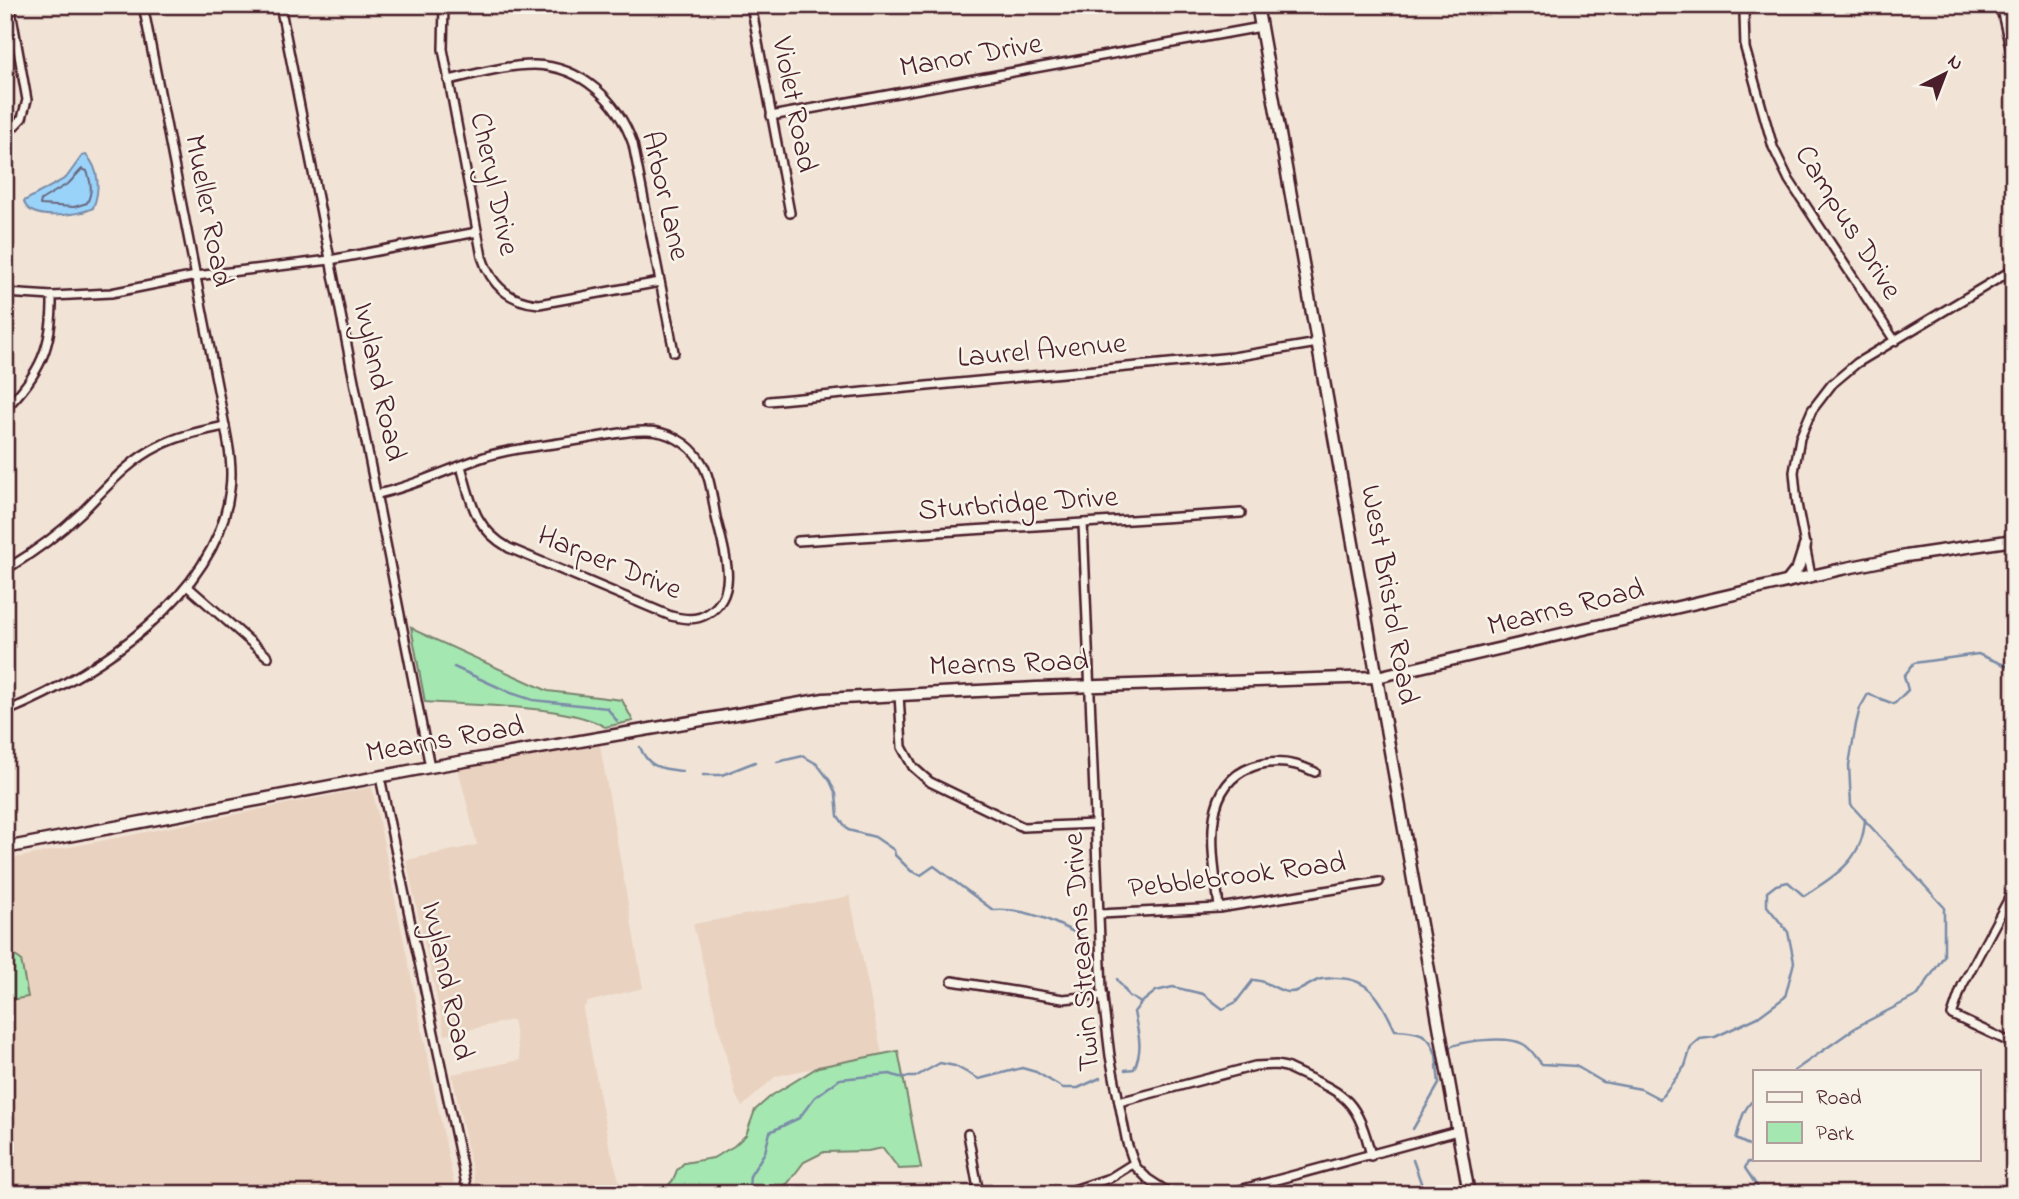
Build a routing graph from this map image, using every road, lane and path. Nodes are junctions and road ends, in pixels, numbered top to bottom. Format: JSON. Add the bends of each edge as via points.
{"nodes":[{"id":1,"x":10,"y":5,"type":"edge"},
{"id":2,"x":143,"y":5,"type":"edge"},
{"id":3,"x":280,"y":5,"type":"edge"},
{"id":4,"x":444,"y":5,"type":"edge"},
{"id":5,"x":751,"y":5,"type":"edge"},
{"id":6,"x":1257,"y":5,"type":"edge"},
{"id":7,"x":1747,"y":5,"type":"edge"},
{"id":8,"x":2000,"y":5,"type":"edge"},
{"id":9,"x":1261,"y":27,"type":"junction"},
{"id":10,"x":2014,"y":64,"type":"edge"},
{"id":11,"x":448,"y":80,"type":"junction"},
{"id":12,"x":771,"y":116,"type":"junction"},
{"id":13,"x":5,"y":136,"type":"edge"},
{"id":14,"x":790,"y":213,"type":"dead end"},
{"id":15,"x":477,"y":232,"type":"junction"},
{"id":16,"x":330,"y":260,"type":"junction"},
{"id":17,"x":2014,"y":269,"type":"edge"},
{"id":18,"x":196,"y":276,"type":"junction"},
{"id":19,"x":660,"y":282,"type":"junction"},
{"id":20,"x":5,"y":293,"type":"edge"},
{"id":21,"x":52,"y":296,"type":"junction"},
{"id":22,"x":1895,"y":341,"type":"junction"},
{"id":23,"x":1318,"y":343,"type":"junction"},
{"id":24,"x":674,"y":352,"type":"dead end"},
{"id":25,"x":769,"y":401,"type":"dead end"},
{"id":26,"x":5,"y":409,"type":"edge"},
{"id":27,"x":225,"y":426,"type":"junction"},
{"id":28,"x":461,"y":466,"type":"junction"},
{"id":29,"x":378,"y":494,"type":"junction"},
{"id":30,"x":1241,"y":513,"type":"dead end"},
{"id":31,"x":1083,"y":523,"type":"junction"},
{"id":32,"x":2014,"y":540,"type":"edge"},
{"id":33,"x":798,"y":541,"type":"dead end"},
{"id":34,"x":1805,"y":546,"type":"junction"},
{"id":35,"x":5,"y":570,"type":"edge"},
{"id":36,"x":1811,"y":576,"type":"junction"},
{"id":37,"x":1787,"y":582,"type":"junction"},
{"id":38,"x":187,"y":586,"type":"junction"},
{"id":39,"x":268,"y":657,"type":"dead end"},
{"id":40,"x":1377,"y":677,"type":"junction"},
{"id":41,"x":1089,"y":687,"type":"junction"},
{"id":42,"x":899,"y":694,"type":"junction"},
{"id":43,"x":5,"y":712,"type":"edge"},
{"id":44,"x":430,"y":767,"type":"junction"},
{"id":45,"x":1315,"y":772,"type":"dead end"},
{"id":46,"x":380,"y":777,"type":"junction"},
{"id":47,"x":1096,"y":824,"type":"junction"},
{"id":48,"x":5,"y":848,"type":"edge"},
{"id":49,"x":1379,"y":882,"type":"dead end"},
{"id":50,"x":2014,"y":889,"type":"edge"},
{"id":51,"x":1219,"y":908,"type":"junction"},
{"id":52,"x":1100,"y":914,"type":"junction"},
{"id":53,"x":953,"y":981,"type":"dead end"},
{"id":54,"x":1103,"y":995,"type":"junction"},
{"id":55,"x":2014,"y":1044,"type":"edge"},
{"id":56,"x":1119,"y":1102,"type":"junction"},
{"id":57,"x":1457,"y":1131,"type":"junction"},
{"id":58,"x":968,"y":1134,"type":"dead end"},
{"id":59,"x":1371,"y":1156,"type":"junction"},
{"id":60,"x":1134,"y":1163,"type":"junction"},
{"id":61,"x":468,"y":1194,"type":"edge"},
{"id":62,"x":979,"y":1194,"type":"edge"},
{"id":63,"x":1061,"y":1194,"type":"edge"},
{"id":64,"x":1171,"y":1194,"type":"edge"},
{"id":65,"x":1225,"y":1194,"type":"edge"},
{"id":66,"x":1469,"y":1194,"type":"edge"}],
"edges":[{"from":1,"to":13,"type":"street","via":[[27,100],[22,118]]},
{"from":2,"to":18,"type":"street","name":"Mueller Road"},
{"from":3,"to":16,"type":"street","name":"Ivyland Road"},
{"from":4,"to":11,"type":"street","name":"Cheryl Drive","via":[[442,38]]},
{"from":5,"to":12,"type":"street","name":"Violet Road"},
{"from":6,"to":9,"type":"street","name":"West Bristol Road"},
{"from":7,"to":22,"type":"street","name":"Campus Drive","via":[[1745,48],[1773,147],[1789,180]]},
{"from":8,"to":10,"type":"street"},
{"from":9,"to":12,"type":"street","name":"Manor Drive"},
{"from":9,"to":23,"type":"street","name":"West Bristol Road"},
{"from":11,"to":15,"type":"street","name":"Cheryl Drive"},
{"from":11,"to":19,"type":"street","name":"Arbor Lane","via":[[544,66],[575,75],[604,96],[622,117],[633,144]]},
{"from":12,"to":14,"type":"street","name":"Violet Road"},
{"from":15,"to":16,"type":"street"},
{"from":15,"to":19,"type":"street","name":"Cheryl Drive","via":[[492,279],[507,294],[527,303]]},
{"from":16,"to":18,"type":"street"},
{"from":16,"to":29,"type":"street","name":"Ivyland Road"},
{"from":17,"to":22,"type":"street","name":"Campus Drive"},
{"from":18,"to":21,"type":"street","via":[[111,293]]},
{"from":18,"to":27,"type":"street","name":"Mueller Road"},
{"from":19,"to":24,"type":"street","name":"Arbor Lane"},
{"from":20,"to":21,"type":"street"},
{"from":21,"to":26,"type":"street","via":[[51,334],[43,359]]},
{"from":22,"to":34,"type":"street","name":"Campus Drive","via":[[1857,363],[1832,384],[1812,410],[1800,438],[1794,472]]},
{"from":23,"to":25,"type":"street","name":"Laurel Avenue","via":[[1233,357]]},
{"from":23,"to":40,"type":"street","name":"West Bristol Road"},
{"from":27,"to":35,"type":"street","via":[[187,434],[145,453],[72,521]]},
{"from":27,"to":38,"type":"street","name":"Mueller Road","via":[[231,476],[228,502],[213,547]]},
{"from":28,"to":28,"type":"street","name":"Harper Drive","via":[[485,456],[646,430],[678,439],[690,447],[706,471],[727,563],[725,596],[716,609],[684,620],[509,548],[482,526]]},
{"from":28,"to":29,"type":"street","name":"Harper Drive"},
{"from":29,"to":44,"type":"street","name":"Ivyland Road"},
{"from":30,"to":31,"type":"street","name":"Sturbridge Drive"},
{"from":31,"to":33,"type":"street","name":"Sturbridge Drive"},
{"from":31,"to":41,"type":"street","name":"Twin Streams Drive"},
{"from":32,"to":36,"type":"street","name":"Mearns Road"},
{"from":34,"to":36,"type":"street","name":"Campus Drive"},
{"from":34,"to":37,"type":"street","via":[[1798,568]]},
{"from":36,"to":37,"type":"street","name":"Mearns Road"},
{"from":37,"to":40,"type":"street","name":"Mearns Road"},
{"from":38,"to":39,"type":"street"},
{"from":38,"to":43,"type":"street","name":"Mueller Road","via":[[102,659]]},
{"from":40,"to":41,"type":"street","name":"Mearns Road"},
{"from":40,"to":57,"type":"street","name":"West Bristol Road"},
{"from":41,"to":42,"type":"street","name":"Mearns Road"},
{"from":41,"to":47,"type":"street","name":"Twin Streams Drive"},
{"from":42,"to":44,"type":"street","name":"Mearns Road","via":[[824,699]]},
{"from":42,"to":47,"type":"street","via":[[902,747],[913,767],[930,782],[1023,827]]},
{"from":44,"to":46,"type":"street","name":"Mearns Road"},
{"from":45,"to":51,"type":"street","via":[[1275,761],[1247,769],[1221,792],[1213,821]]},
{"from":46,"to":48,"type":"street","name":"Mearns Road"},
{"from":46,"to":61,"type":"street","name":"Ivyland Road"},
{"from":47,"to":52,"type":"street","name":"Twin Streams Drive"},
{"from":49,"to":51,"type":"street","name":"Pebblebrook Road"},
{"from":50,"to":55,"type":"street","via":[[1952,1014]]},
{"from":51,"to":52,"type":"street","name":"Pebblebrook Road"},
{"from":52,"to":54,"type":"street","name":"Twin Streams Drive"},
{"from":53,"to":54,"type":"street","via":[[1063,999]]},
{"from":54,"to":56,"type":"street","name":"Twin Streams Drive"},
{"from":56,"to":59,"type":"street","via":[[1255,1066],[1286,1067],[1346,1098],[1361,1121]]},
{"from":56,"to":60,"type":"street","name":"Twin Streams Drive"},
{"from":57,"to":59,"type":"street"},
{"from":57,"to":66,"type":"street","name":"West Bristol Road"},
{"from":58,"to":62,"type":"street"},
{"from":59,"to":65,"type":"street"},
{"from":60,"to":63,"type":"street","via":[[1110,1178]]},
{"from":60,"to":64,"type":"street"}]}
